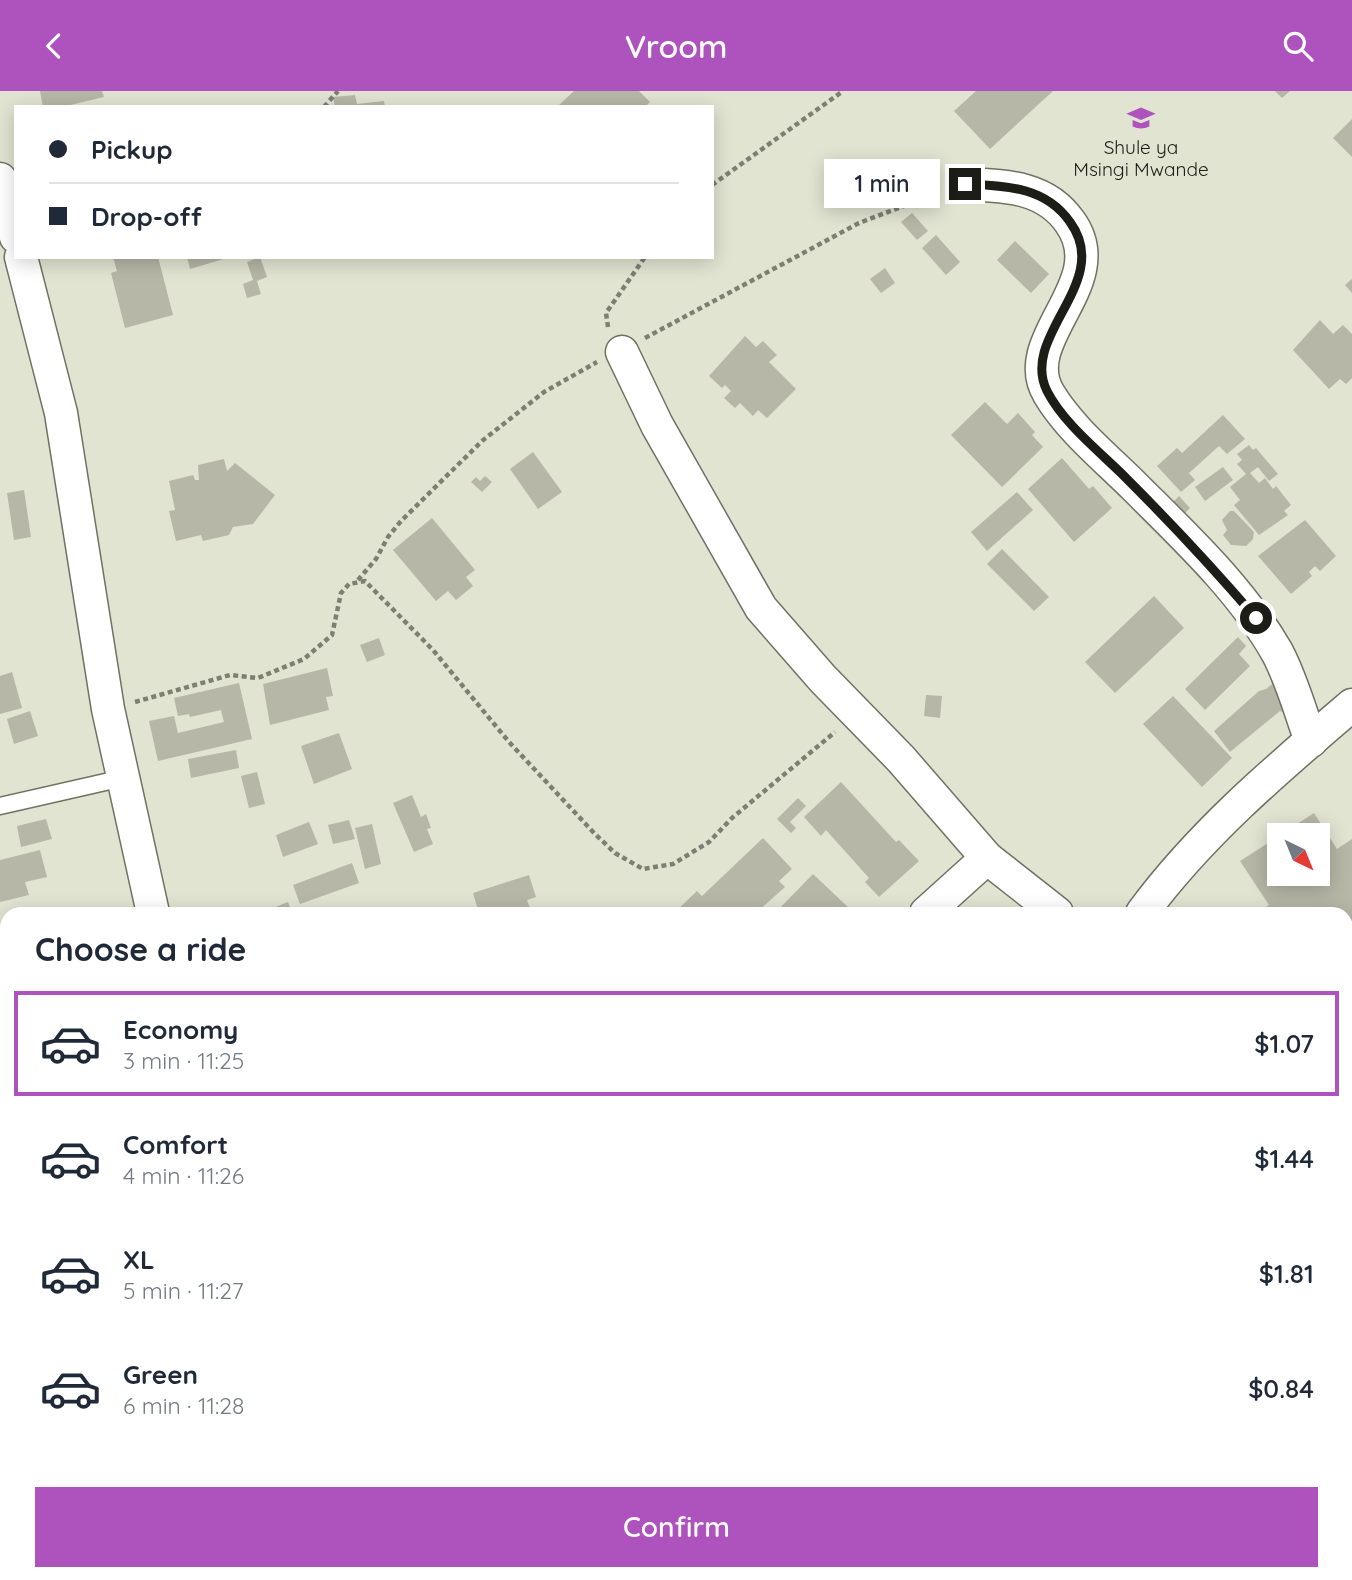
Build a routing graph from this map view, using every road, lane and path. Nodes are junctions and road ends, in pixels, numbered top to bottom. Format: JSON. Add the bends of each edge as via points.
{"nodes":[{"id":1,"x":338,"y":91,"type":"edge"},
{"id":2,"x":843,"y":91,"type":"edge"},
{"id":3,"x":326,"y":105,"type":"edge"},
{"id":4,"x":0,"y":179,"type":"edge"},
{"id":5,"x":714,"y":184,"type":"edge"},
{"id":6,"x":965,"y":184,"type":"joint"},
{"id":7,"x":14,"y":230,"type":"edge"},
{"id":8,"x":22,"y":259,"type":"edge"},
{"id":9,"x":644,"y":259,"type":"edge"},
{"id":10,"x":622,"y":352,"type":"junction"},
{"id":11,"x":357,"y":580,"type":"junction"},
{"id":12,"x":1352,"y":705,"type":"edge"},
{"id":13,"x":108,"y":709,"type":"junction"},
{"id":14,"x":856,"y":713,"type":"junction"},
{"id":15,"x":1311,"y":741,"type":"junction"},
{"id":16,"x":123,"y":778,"type":"junction"},
{"id":17,"x":0,"y":806,"type":"edge"},
{"id":18,"x":987,"y":859,"type":"junction"},
{"id":19,"x":152,"y":907,"type":"edge"},
{"id":20,"x":933,"y":907,"type":"edge"},
{"id":21,"x":1049,"y":907,"type":"edge"},
{"id":22,"x":1147,"y":907,"type":"edge"}],
"edges":[{"from":1,"to":3,"type":"path"},
{"from":2,"to":5,"type":"path"},
{"from":4,"to":7,"type":"street"},
{"from":6,"to":10,"type":"path","via":[[859,223]]},
{"from":6,"to":15,"type":"street","via":[[1035,193],[1061,209],[1081,237],[1080,274],[1041,366],[1048,392],[1075,427],[1194,546],[1256,618],[1289,679]]},
{"from":8,"to":13,"type":"street","via":[[61,413]]},
{"from":9,"to":10,"type":"path","via":[[606,313],[609,331]]},
{"from":10,"to":11,"type":"path","via":[[583,368],[497,428],[401,521]]},
{"from":10,"to":14,"type":"street","via":[[657,425],[761,608]]},
{"from":11,"to":13,"type":"path","via":[[341,593],[332,635],[304,659],[258,678],[230,675]]},
{"from":11,"to":14,"type":"path","via":[[365,581],[399,613],[595,834],[615,853],[643,869],[673,864],[709,842]]},
{"from":12,"to":15,"type":"street"},
{"from":13,"to":16,"type":"street"},
{"from":14,"to":18,"type":"street"},
{"from":15,"to":22,"type":"street","via":[[1177,867]]},
{"from":16,"to":17,"type":"lane"},
{"from":16,"to":19,"type":"street"},
{"from":18,"to":20,"type":"street"},
{"from":18,"to":21,"type":"street"}]}
